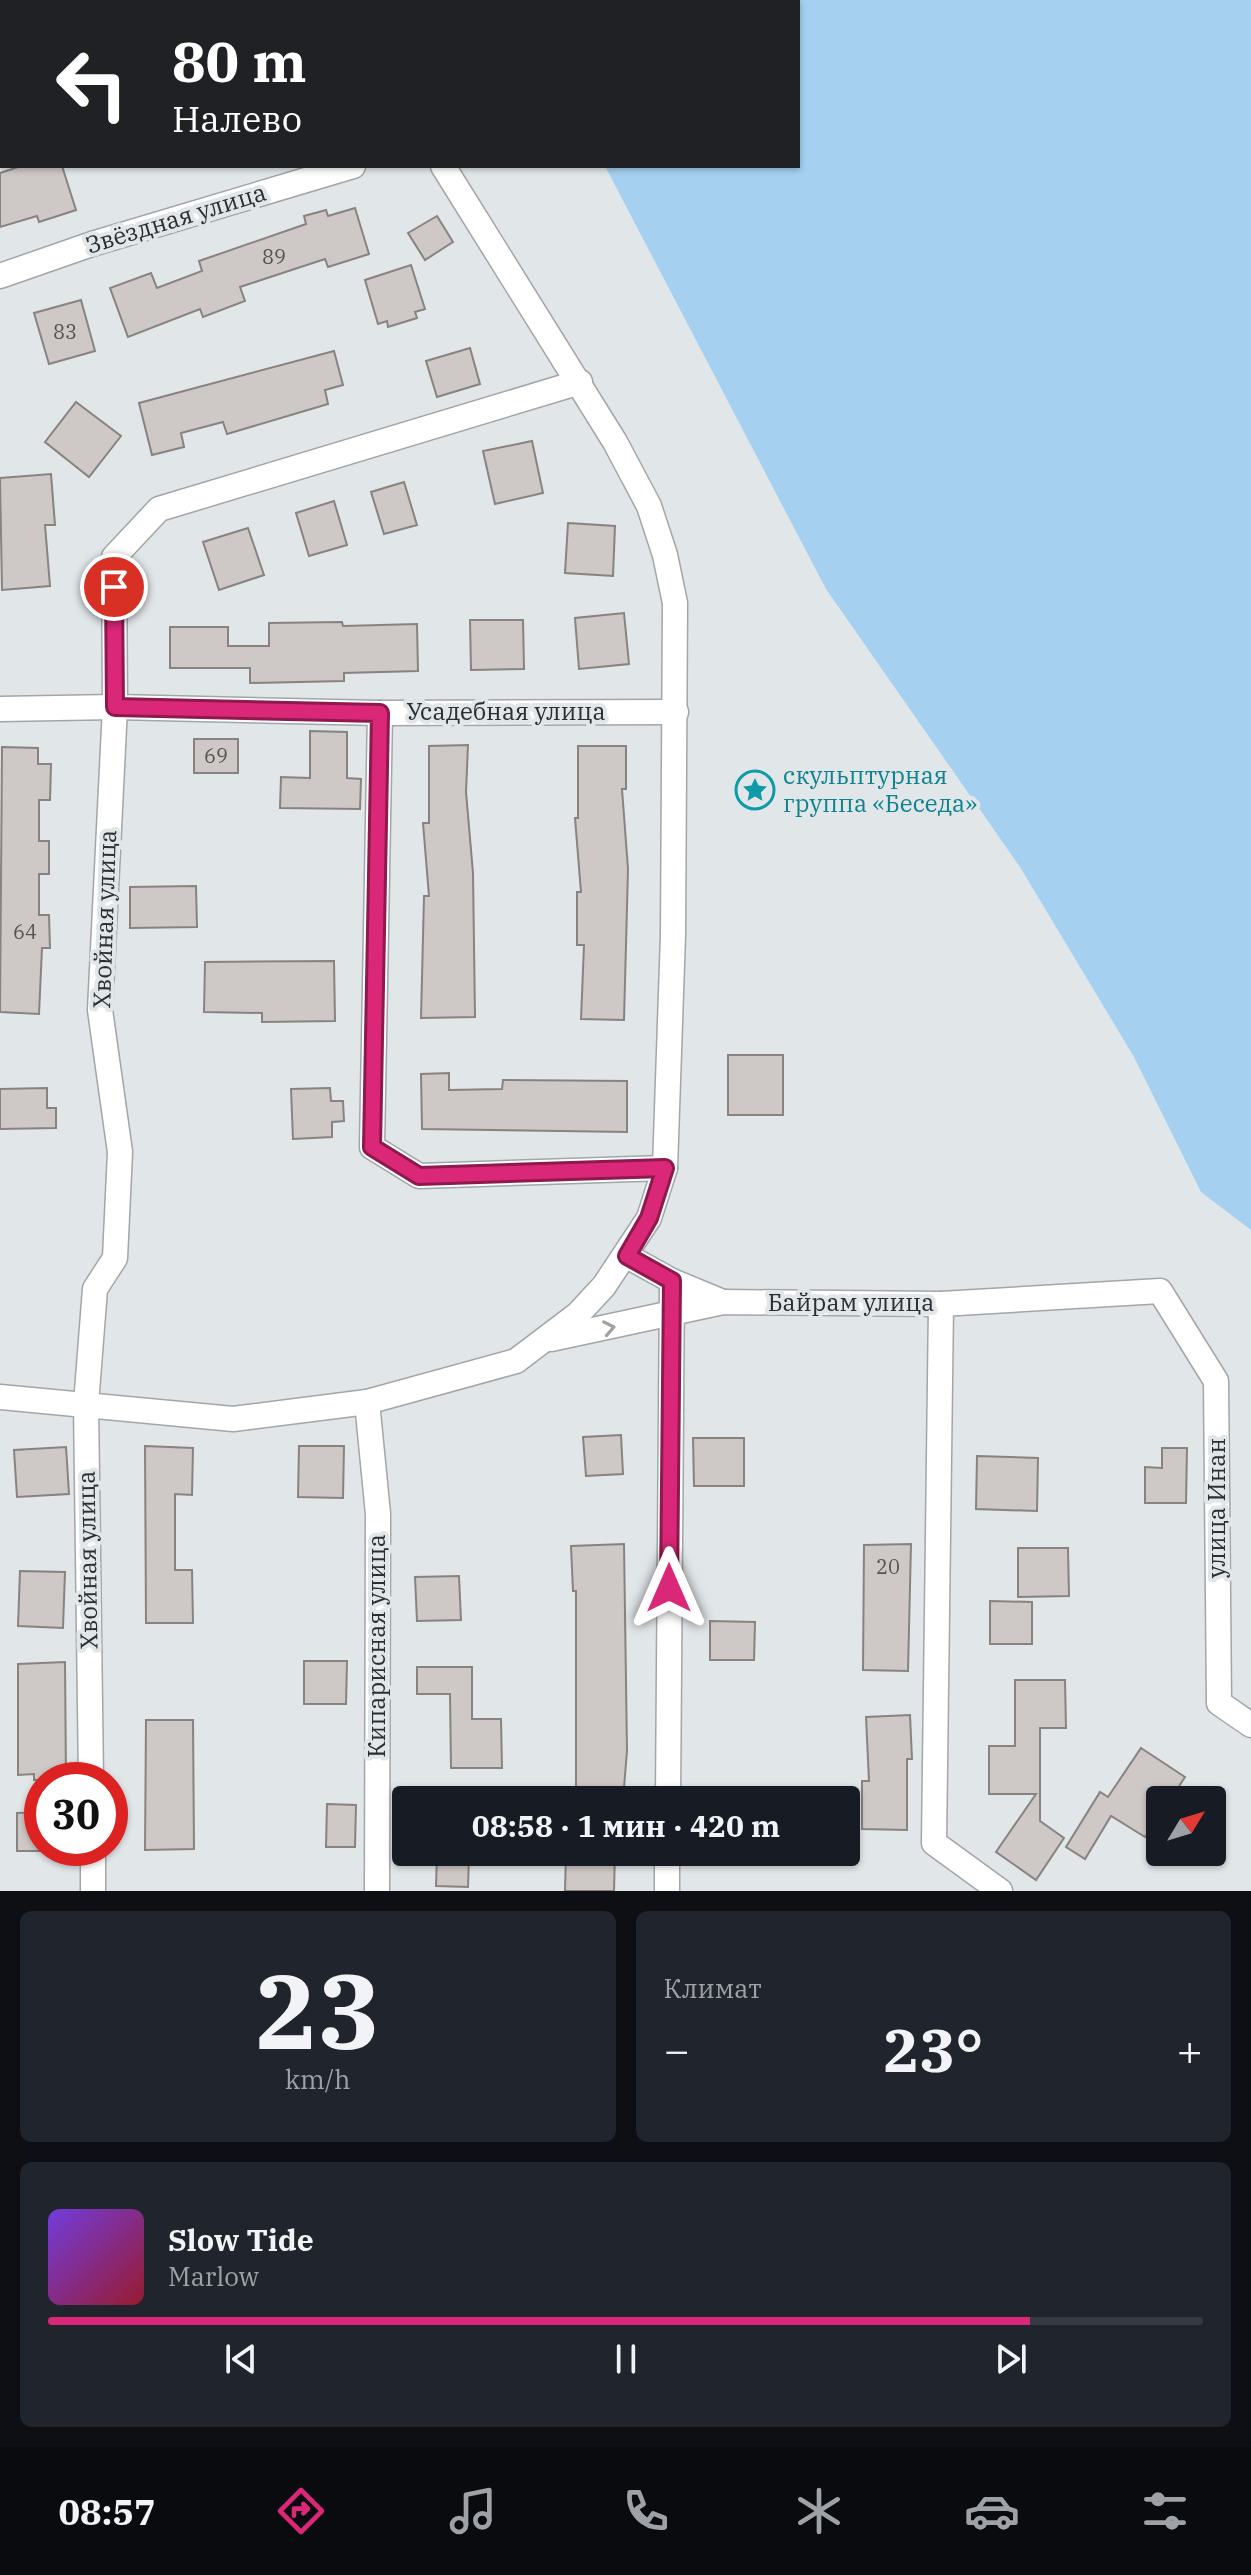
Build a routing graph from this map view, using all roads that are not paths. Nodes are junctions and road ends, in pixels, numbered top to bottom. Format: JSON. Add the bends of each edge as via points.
{"nodes":[{"id":1,"x":346,"y":168,"type":"edge"},
{"id":2,"x":444,"y":168,"type":"edge"},
{"id":3,"x":0,"y":276,"type":"edge"},
{"id":4,"x":580,"y":382,"type":"junction"},
{"id":5,"x":115,"y":707,"type":"junction"},
{"id":6,"x":0,"y":709,"type":"edge"},
{"id":7,"x":676,"y":712,"type":"junction"},
{"id":8,"x":380,"y":713,"type":"junction"},
{"id":9,"x":665,"y":1168,"type":"junction"},
{"id":10,"x":627,"y":1256,"type":"junction"},
{"id":11,"x":672,"y":1281,"type":"junction"},
{"id":12,"x":1160,"y":1291,"type":"joint"},
{"id":13,"x":723,"y":1302,"type":"junction"},
{"id":14,"x":941,"y":1304,"type":"junction"},
{"id":15,"x":670,"y":1316,"type":"junction"},
{"id":16,"x":547,"y":1340,"type":"junction"},
{"id":17,"x":0,"y":1397,"type":"edge"},
{"id":18,"x":367,"y":1402,"type":"junction"},
{"id":19,"x":86,"y":1404,"type":"junction"},
{"id":20,"x":1251,"y":1725,"type":"edge"},
{"id":21,"x":91,"y":1762,"type":"edge"},
{"id":22,"x":668,"y":1786,"type":"edge"},
{"id":23,"x":93,"y":1866,"type":"edge"},
{"id":24,"x":667,"y":1866,"type":"edge"},
{"id":25,"x":93,"y":1891,"type":"edge"},
{"id":26,"x":377,"y":1891,"type":"edge"},
{"id":27,"x":667,"y":1891,"type":"edge"},
{"id":28,"x":1000,"y":1891,"type":"edge"}],
"edges":[{"from":1,"to":3,"type":"street","name":"Звёздная улица"},
{"from":2,"to":4,"type":"street"},
{"from":4,"to":5,"type":"street","name":"Хвойная улица","via":[[159,509],[114,557]]},
{"from":4,"to":7,"type":"street","via":[[649,506],[665,555],[675,603]]},
{"from":5,"to":6,"type":"street","name":"Усадебная улица"},
{"from":5,"to":8,"type":"street","name":"Усадебная улица"},
{"from":5,"to":19,"type":"street","name":"Хвойная улица","via":[[100,1010],[119,1167],[115,1258],[95,1289]]},
{"from":7,"to":8,"type":"street","name":"Усадебная улица"},
{"from":7,"to":9,"type":"street"},
{"from":8,"to":9,"type":"street","via":[[372,1147],[419,1176]]},
{"from":9,"to":10,"type":"street","via":[[649,1218]]},
{"from":10,"to":11,"type":"street"},
{"from":10,"to":16,"type":"street","via":[[578,1314]]},
{"from":11,"to":13,"type":"street"},
{"from":11,"to":15,"type":"street"},
{"from":12,"to":14,"type":"street","name":"Байрам улица"},
{"from":12,"to":20,"type":"street","name":"улица Инан","via":[[1216,1381],[1219,1703]]},
{"from":13,"to":14,"type":"street","name":"Байрам улица"},
{"from":13,"to":15,"type":"street","name":"Байрам улица"},
{"from":14,"to":28,"type":"street","via":[[934,1843]]},
{"from":16,"to":15,"type":"street","name":"Байрам улица","one_way":true},
{"from":15,"to":22,"type":"street"},
{"from":16,"to":18,"type":"street","via":[[516,1361]]},
{"from":17,"to":19,"type":"street"},
{"from":18,"to":19,"type":"street","via":[[233,1419]]},
{"from":18,"to":26,"type":"street","name":"Кипарисная улица","via":[[378,1514]]},
{"from":19,"to":21,"type":"street","name":"Хвойная улица"},
{"from":23,"to":25,"type":"street"},
{"from":24,"to":27,"type":"street"}]}
